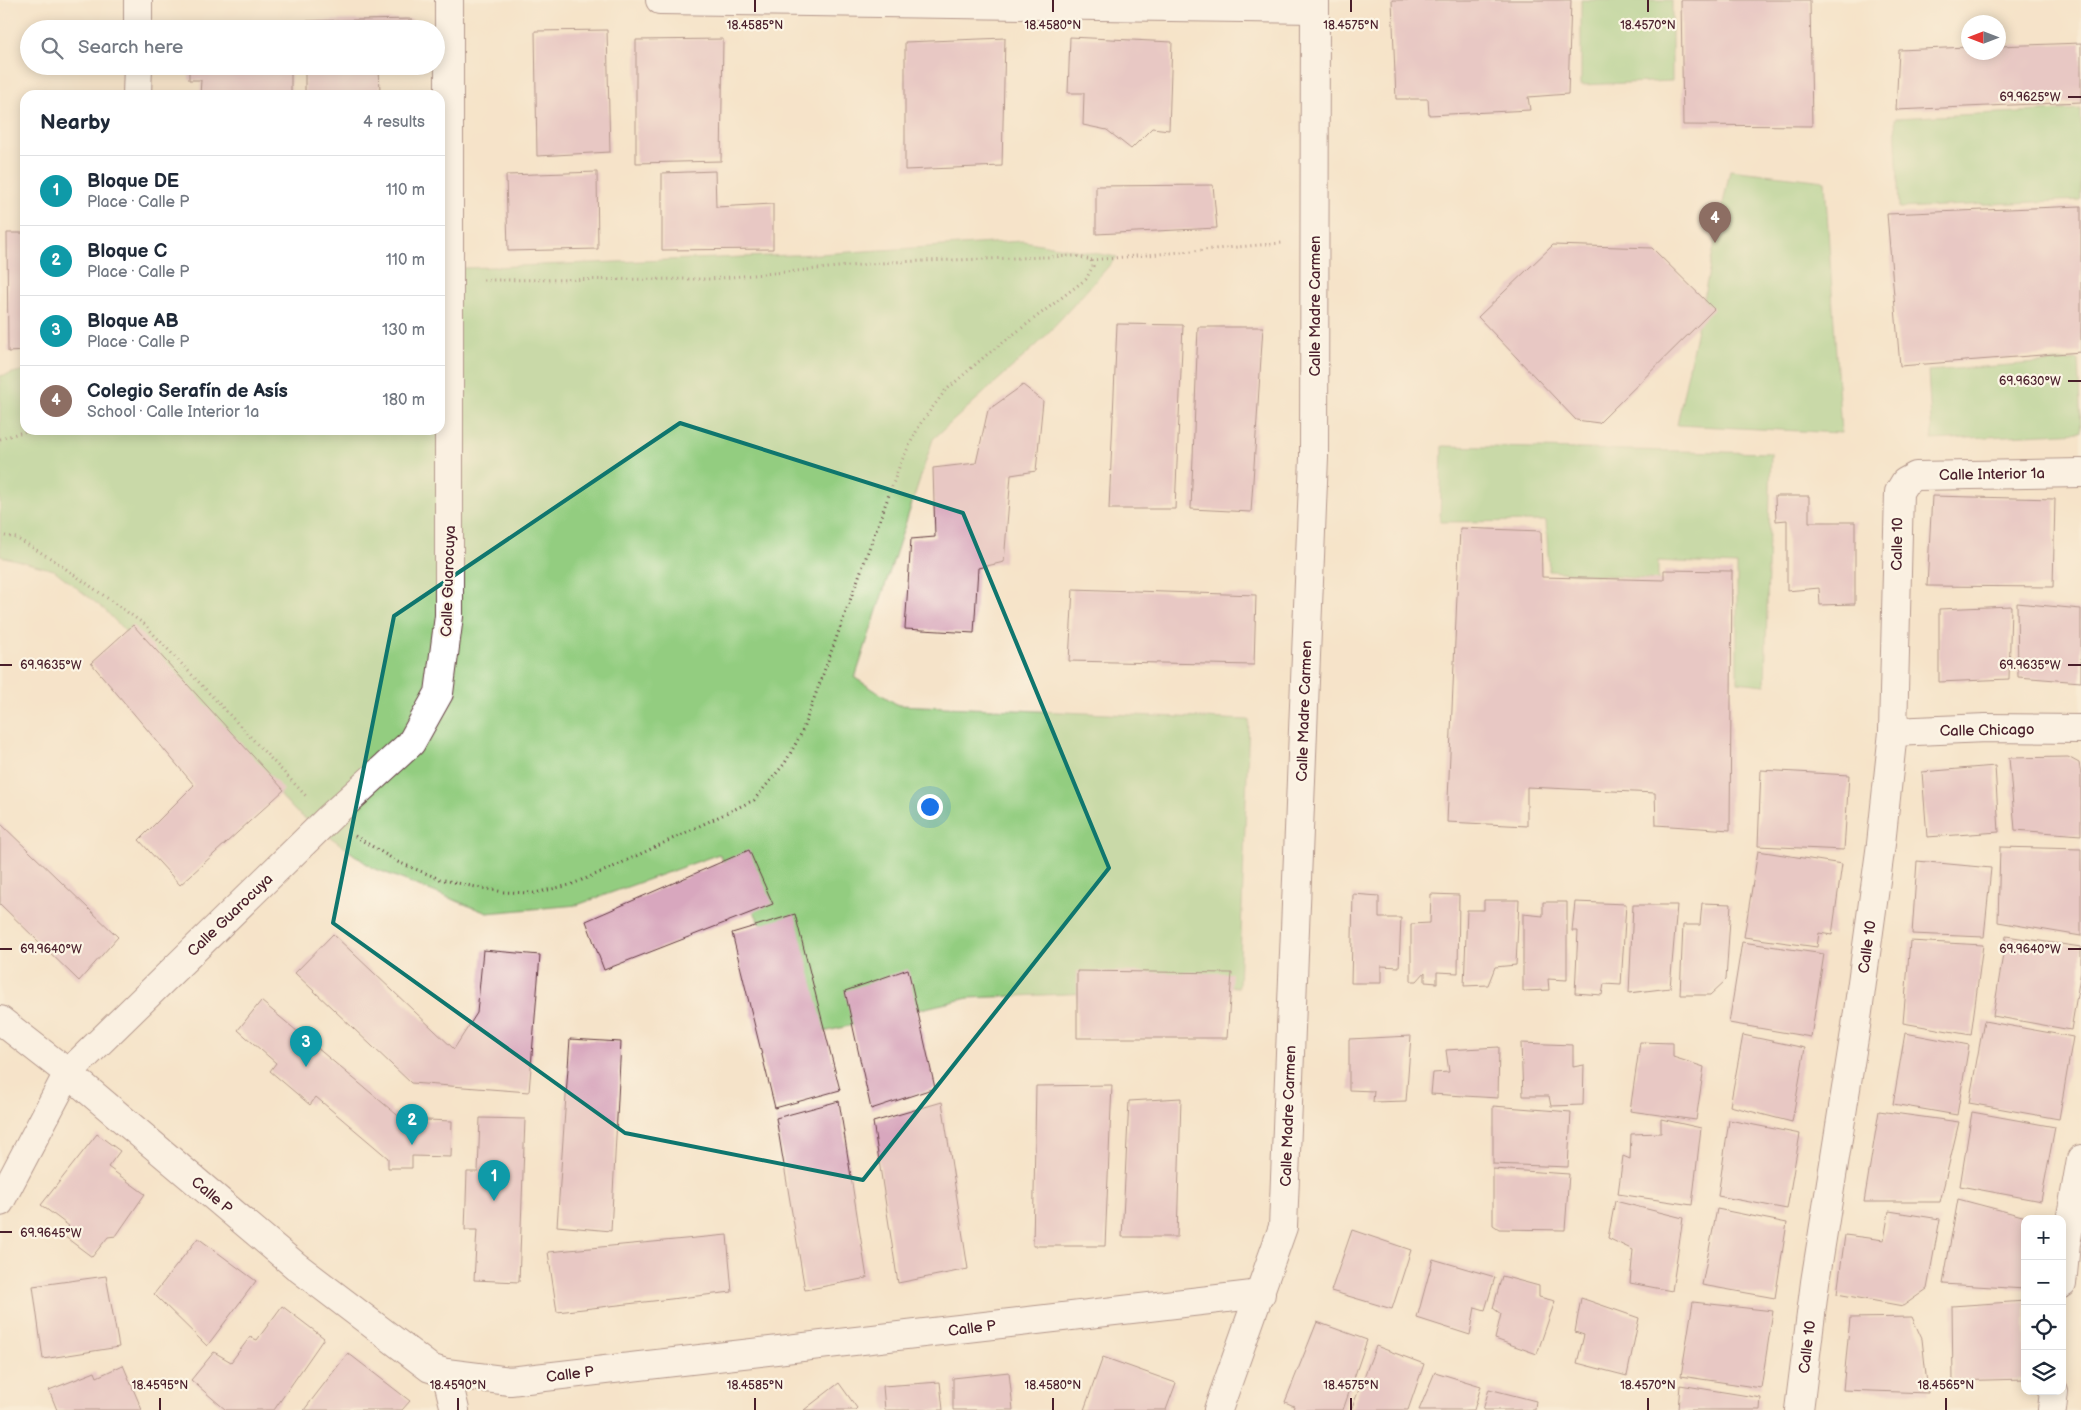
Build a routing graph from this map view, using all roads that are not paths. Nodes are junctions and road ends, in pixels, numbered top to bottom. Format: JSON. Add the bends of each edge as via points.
{"nodes":[{"id":1,"x":138,"y":0,"type":"edge"},
{"id":2,"x":449,"y":0,"type":"edge"},
{"id":3,"x":660,"y":0,"type":"edge"},
{"id":4,"x":1315,"y":5,"type":"edge"},
{"id":5,"x":138,"y":20,"type":"edge"},
{"id":6,"x":138,"y":75,"type":"edge"},
{"id":7,"x":138,"y":90,"type":"edge"},
{"id":8,"x":2081,"y":472,"type":"edge"},
{"id":9,"x":1905,"y":482,"type":"joint"},
{"id":10,"x":2081,"y":729,"type":"edge"},
{"id":11,"x":1893,"y":732,"type":"junction"},
{"id":12,"x":0,"y":1020,"type":"edge"},
{"id":13,"x":68,"y":1074,"type":"junction"},
{"id":14,"x":2081,"y":1159,"type":"edge"},
{"id":15,"x":0,"y":1202,"type":"edge"},
{"id":16,"x":2073,"y":1244,"type":"edge"},
{"id":17,"x":2066,"y":1269,"type":"edge"},
{"id":18,"x":1261,"y":1294,"type":"junction"},
{"id":19,"x":446,"y":1373,"type":"junction"},
{"id":20,"x":2054,"y":1395,"type":"edge"},
{"id":21,"x":456,"y":1410,"type":"edge"},
{"id":22,"x":1218,"y":1410,"type":"edge"},
{"id":23,"x":1799,"y":1410,"type":"edge"},
{"id":24,"x":2052,"y":1410,"type":"edge"}],
"edges":[{"from":1,"to":5,"type":"street"},
{"from":2,"to":13,"type":"street","name":"Calle Guarocuya","via":[[449,616],[439,693],[411,744],[330,817]]},
{"from":3,"to":4,"type":"street"},
{"from":4,"to":18,"type":"street","name":"Calle Madre Carmen","via":[[1314,457],[1283,1227]]},
{"from":6,"to":7,"type":"street"},
{"from":8,"to":9,"type":"street","name":"Calle Interior 1a","via":[[1916,476]]},
{"from":9,"to":11,"type":"street","name":"Calle 10","via":[[1899,492]]},
{"from":10,"to":11,"type":"street","name":"Calle Chicago","via":[[1986,728]]},
{"from":11,"to":23,"type":"street","name":"Calle 10","via":[[1879,863],[1815,1282]]},
{"from":12,"to":13,"type":"street","name":"Calle P"},
{"from":13,"to":15,"type":"street","name":"Calle Guarocuya"},
{"from":13,"to":19,"type":"street","name":"Calle P","via":[[296,1266],[430,1368]]},
{"from":14,"to":16,"type":"street"},
{"from":16,"to":17,"type":"street"},
{"from":18,"to":19,"type":"street","name":"Calle P","via":[[510,1381]]},
{"from":18,"to":22,"type":"street","name":"Calle Madre Carmen"},
{"from":19,"to":21,"type":"street"},
{"from":20,"to":24,"type":"street"}]}
